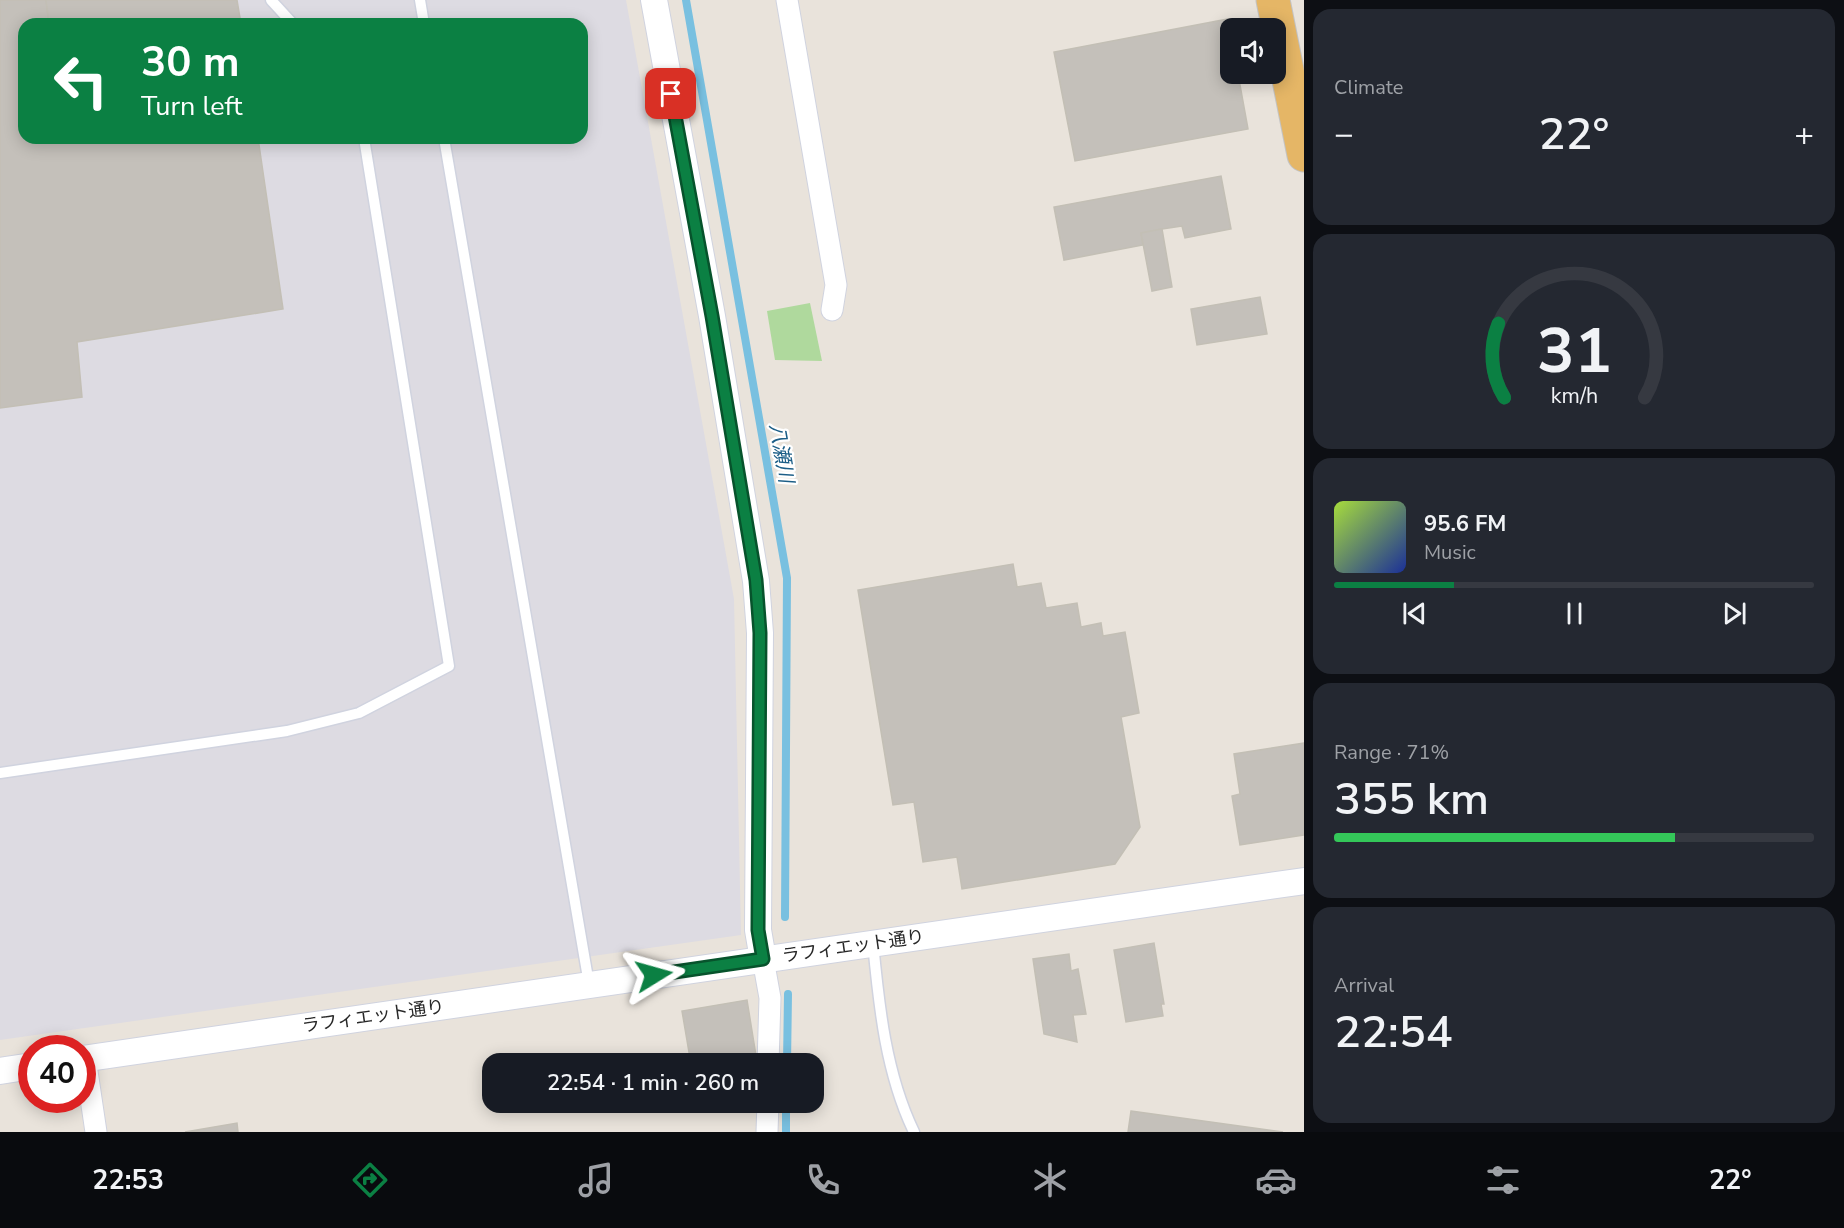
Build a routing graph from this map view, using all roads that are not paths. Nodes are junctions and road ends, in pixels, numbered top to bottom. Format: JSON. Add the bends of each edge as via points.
{"nodes":[{"id":1,"x":271,"y":0,"type":"edge"},
{"id":2,"x":420,"y":0,"type":"edge"},
{"id":3,"x":654,"y":0,"type":"edge"},
{"id":4,"x":787,"y":0,"type":"edge"},
{"id":5,"x":1273,"y":0,"type":"edge"},
{"id":6,"x":287,"y":18,"type":"edge"},
{"id":7,"x":423,"y":18,"type":"edge"},
{"id":8,"x":365,"y":144,"type":"edge"},
{"id":9,"x":445,"y":144,"type":"edge"},
{"id":10,"x":1304,"y":155,"type":"edge"},
{"id":11,"x":832,"y":310,"type":"dead end"},
{"id":12,"x":0,"y":772,"type":"edge"},
{"id":13,"x":1304,"y":881,"type":"edge"},
{"id":14,"x":873,"y":943,"type":"junction"},
{"id":15,"x":763,"y":959,"type":"junction"},
{"id":16,"x":589,"y":985,"type":"junction"},
{"id":17,"x":768,"y":1053,"type":"edge"},
{"id":18,"x":96,"y":1057,"type":"edge"},
{"id":19,"x":18,"y":1068,"type":"edge"},
{"id":20,"x":0,"y":1071,"type":"edge"},
{"id":21,"x":93,"y":1113,"type":"edge"},
{"id":22,"x":768,"y":1113,"type":"edge"},
{"id":23,"x":96,"y":1132,"type":"edge"},
{"id":24,"x":767,"y":1132,"type":"edge"},
{"id":25,"x":914,"y":1132,"type":"edge"}],
"edges":[{"from":1,"to":6,"type":"lane"},
{"from":2,"to":7,"type":"lane"},
{"from":3,"to":15,"type":"street","via":[[756,580],[760,633],[758,930]]},
{"from":4,"to":11,"type":"street","via":[[836,285]]},
{"from":5,"to":10,"type":"highway"},
{"from":8,"to":12,"type":"lane","via":[[450,666],[359,712],[287,731]]},
{"from":9,"to":16,"type":"lane"},
{"from":13,"to":14,"type":"street","name":"ラフィエット通り"},
{"from":14,"to":15,"type":"street","name":"ラフィエット通り"},
{"from":14,"to":25,"type":"lane","via":[[879,1002],[893,1073]]},
{"from":15,"to":16,"type":"street","name":"ラフィエット通り"},
{"from":15,"to":17,"type":"street","via":[[770,998]]},
{"from":16,"to":18,"type":"street","name":"ラフィエット通り"},
{"from":19,"to":20,"type":"street"},
{"from":21,"to":23,"type":"street"},
{"from":22,"to":24,"type":"street"}]}
